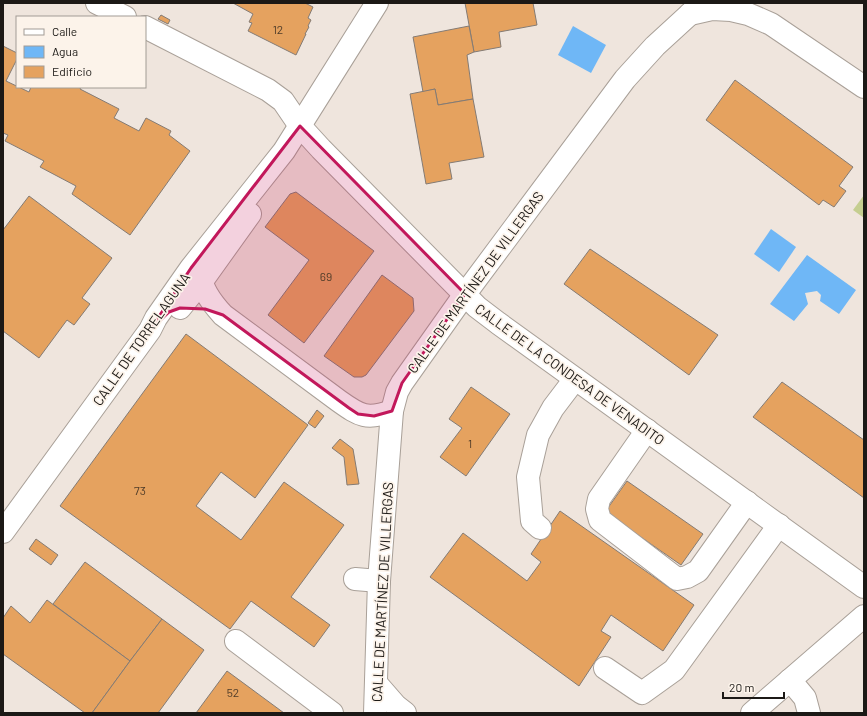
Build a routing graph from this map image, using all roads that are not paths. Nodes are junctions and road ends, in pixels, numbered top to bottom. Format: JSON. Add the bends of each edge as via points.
{"nodes":[{"id":1,"x":97,"y":3,"type":"edge"},
{"id":2,"x":377,"y":3,"type":"edge"},
{"id":3,"x":756,"y":3,"type":"edge"},
{"id":4,"x":696,"y":8,"type":"edge"},
{"id":5,"x":123,"y":16,"type":"edge"},
{"id":6,"x":770,"y":24,"type":"junction"},
{"id":7,"x":146,"y":28,"type":"edge"},
{"id":8,"x":864,"y":87,"type":"edge"},
{"id":9,"x":300,"y":126,"type":"junction"},
{"id":10,"x":284,"y":151,"type":"junction"},
{"id":11,"x":220,"y":232,"type":"junction"},
{"id":12,"x":202,"y":281,"type":"junction"},
{"id":13,"x":465,"y":294,"type":"junction"},
{"id":14,"x":180,"y":308,"type":"junction"},
{"id":15,"x":223,"y":315,"type":"junction"},
{"id":16,"x":150,"y":330,"type":"junction"},
{"id":17,"x":576,"y":379,"type":"junction"},
{"id":18,"x":392,"y":411,"type":"junction"},
{"id":19,"x":647,"y":430,"type":"junction"},
{"id":20,"x":747,"y":502,"type":"junction"},
{"id":21,"x":778,"y":525,"type":"junction"},
{"id":22,"x":540,"y":528,"type":"dead end"},
{"id":23,"x":3,"y":532,"type":"edge"},
{"id":24,"x":355,"y":579,"type":"dead end"},
{"id":25,"x":380,"y":581,"type":"junction"},
{"id":26,"x":864,"y":587,"type":"edge"},
{"id":27,"x":864,"y":616,"type":"edge"},
{"id":28,"x":236,"y":642,"type":"dead end"},
{"id":29,"x":605,"y":668,"type":"dead end"},
{"id":30,"x":790,"y":680,"type":"junction"},
{"id":31,"x":376,"y":683,"type":"junction"},
{"id":32,"x":810,"y":709,"type":"edge"},
{"id":33,"x":332,"y":713,"type":"edge"},
{"id":34,"x":376,"y":713,"type":"edge"},
{"id":35,"x":405,"y":713,"type":"edge"},
{"id":36,"x":752,"y":713,"type":"edge"}],
"edges":[{"from":1,"to":5,"type":"street"},
{"from":2,"to":9,"type":"street","name":"CALLE DE TORRELAGUNA"},
{"from":3,"to":6,"type":"street"},
{"from":4,"to":6,"type":"street","via":[[731,10]]},
{"from":4,"to":13,"type":"street","name":"CALLE DE MARTÍNEZ DE VILLERGAS","via":[[655,46],[625,79]]},
{"from":6,"to":8,"type":"street"},
{"from":7,"to":9,"type":"street","name":"CALLE DE LA CONDESA DE VENADITO","via":[[268,90],[283,101]]},
{"from":9,"to":10,"type":"street","name":"CALLE DE TORRELAGUNA"},
{"from":9,"to":13,"type":"street","name":"CALLE DE LA CONDESA DE VENADITO"},
{"from":10,"to":11,"type":"street","name":"CALLE DE TORRELAGUNA"},
{"from":10,"to":12,"type":"street","name":"CALLE DE TORRELAGUNA","via":[[274,179]]},
{"from":11,"to":12,"type":"street","via":[[218,242],[201,269]]},
{"from":11,"to":16,"type":"street","name":"CALLE DE TORRELAGUNA","via":[[170,296]]},
{"from":12,"to":14,"type":"street","name":"CALLE DE TORRELAGUNA"},
{"from":12,"to":15,"type":"street","via":[[211,301]]},
{"from":13,"to":17,"type":"street","name":"CALLE DE LA CONDESA DE VENADITO","via":[[498,323]]},
{"from":13,"to":18,"type":"street","name":"CALLE DE MARTÍNEZ DE VILLERGAS","via":[[402,383]]},
{"from":14,"to":15,"type":"street","via":[[205,309]]},
{"from":14,"to":16,"type":"street","via":[[165,315]]},
{"from":15,"to":18,"type":"street","via":[[358,414],[374,416]]},
{"from":16,"to":23,"type":"street","name":"CALLE DE TORRELAGUNA"},
{"from":17,"to":19,"type":"street","name":"CALLE DE LA CONDESA DE VENADITO"},
{"from":17,"to":22,"type":"street","via":[[554,408],[536,442],[528,477],[532,521]]},
{"from":18,"to":25,"type":"street","name":"CALLE DE MARTÍNEZ DE VILLERGAS"},
{"from":19,"to":20,"type":"street","name":"CALLE DE LA CONDESA DE VENADITO"},
{"from":19,"to":20,"type":"street","via":[[599,499],[597,509],[600,520],[677,578],[687,577],[698,570]]},
{"from":20,"to":21,"type":"street","name":"CALLE DE LA CONDESA DE VENADITO"},
{"from":21,"to":26,"type":"street","name":"CALLE DE LA CONDESA DE VENADITO"},
{"from":21,"to":29,"type":"street","via":[[674,670],[642,693]]},
{"from":24,"to":25,"type":"street"},
{"from":25,"to":31,"type":"street","name":"CALLE DE MARTÍNEZ DE VILLERGAS"},
{"from":27,"to":30,"type":"street"},
{"from":28,"to":33,"type":"street"},
{"from":30,"to":32,"type":"street"},
{"from":30,"to":36,"type":"street"},
{"from":31,"to":34,"type":"street","name":"CALLE DE MARTÍNEZ DE VILLERGAS"},
{"from":31,"to":35,"type":"street"}]}
